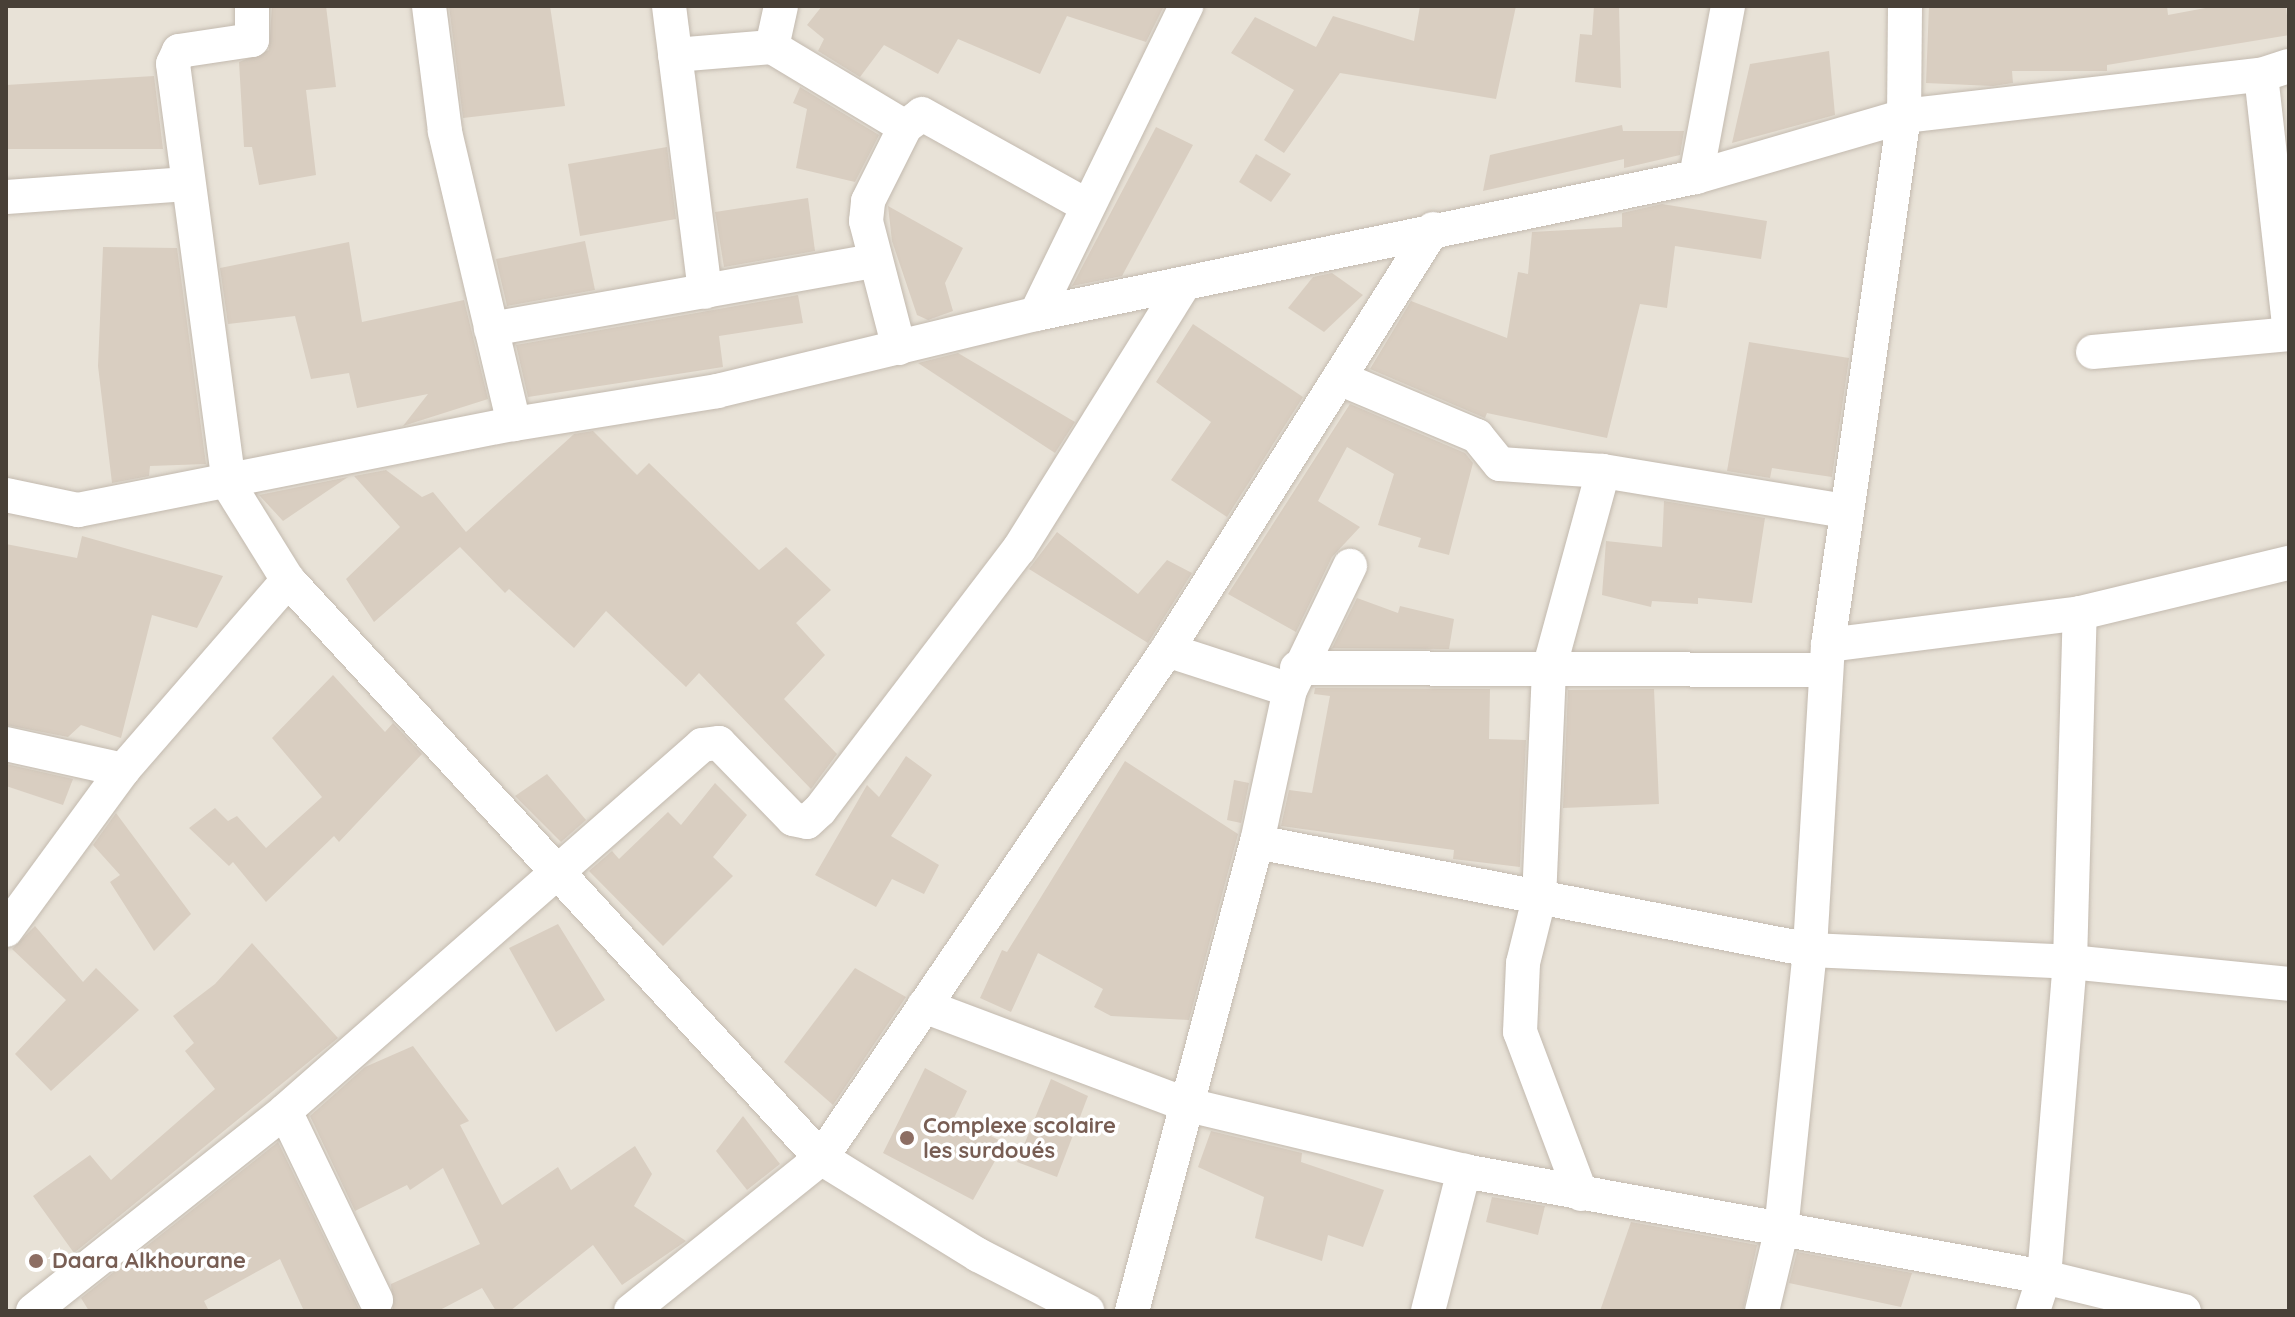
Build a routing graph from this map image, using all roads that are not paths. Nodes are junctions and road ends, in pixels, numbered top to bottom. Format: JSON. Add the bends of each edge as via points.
{"nodes":[{"id":1,"x":252,"y":6,"type":"edge"},
{"id":2,"x":429,"y":6,"type":"edge"},
{"id":3,"x":669,"y":6,"type":"edge"},
{"id":4,"x":781,"y":6,"type":"edge"},
{"id":5,"x":1186,"y":6,"type":"edge"},
{"id":6,"x":1728,"y":6,"type":"edge"},
{"id":7,"x":1905,"y":6,"type":"edge"},
{"id":8,"x":772,"y":47,"type":"junction"},
{"id":9,"x":675,"y":55,"type":"junction"},
{"id":10,"x":2275,"y":70,"type":"edge"},
{"id":11,"x":1904,"y":116,"type":"junction"},
{"id":12,"x":905,"y":127,"type":"junction"},
{"id":13,"x":1696,"y":177,"type":"junction"},
{"id":14,"x":188,"y":184,"type":"junction"},
{"id":15,"x":6,"y":197,"type":"edge"},
{"id":16,"x":1087,"y":206,"type":"junction"},
{"id":17,"x":1433,"y":229,"type":"junction"},
{"id":18,"x":873,"y":261,"type":"junction"},
{"id":19,"x":1184,"y":284,"type":"junction"},
{"id":20,"x":705,"y":292,"type":"junction"},
{"id":21,"x":1036,"y":314,"type":"junction"},
{"id":22,"x":2289,"y":323,"type":"edge"},
{"id":23,"x":491,"y":329,"type":"junction"},
{"id":24,"x":2289,"y":334,"type":"edge"},
{"id":25,"x":899,"y":348,"type":"junction"},
{"id":26,"x":2093,"y":352,"type":"dead end"},
{"id":27,"x":1339,"y":378,"type":"junction"},
{"id":28,"x":514,"y":424,"type":"junction"},
{"id":29,"x":1603,"y":471,"type":"junction"},
{"id":30,"x":229,"y":485,"type":"junction"},
{"id":31,"x":6,"y":495,"type":"edge"},
{"id":32,"x":1845,"y":511,"type":"junction"},
{"id":33,"x":2289,"y":563,"type":"edge"},
{"id":34,"x":1350,"y":566,"type":"dead end"},
{"id":35,"x":288,"y":580,"type":"junction"},
{"id":36,"x":2080,"y":613,"type":"junction"},
{"id":37,"x":1167,"y":650,"type":"junction"},
{"id":38,"x":1826,"y":658,"type":"junction"},
{"id":39,"x":1549,"y":669,"type":"junction"},
{"id":40,"x":1294,"y":679,"type":"junction"},
{"id":41,"x":6,"y":744,"type":"edge"},
{"id":42,"x":123,"y":770,"type":"junction"},
{"id":43,"x":1257,"y":842,"type":"junction"},
{"id":44,"x":562,"y":872,"type":"junction"},
{"id":45,"x":1539,"y":899,"type":"junction"},
{"id":46,"x":6,"y":930,"type":"edge"},
{"id":47,"x":1810,"y":950,"type":"junction"},
{"id":48,"x":2070,"y":962,"type":"junction"},
{"id":49,"x":2289,"y":984,"type":"edge"},
{"id":50,"x":924,"y":1006,"type":"junction"},
{"id":51,"x":1188,"y":1105,"type":"junction"},
{"id":52,"x":285,"y":1111,"type":"junction"},
{"id":53,"x":821,"y":1158,"type":"junction"},
{"id":54,"x":1464,"y":1171,"type":"junction"},
{"id":55,"x":1581,"y":1194,"type":"junction"},
{"id":56,"x":1781,"y":1232,"type":"junction"},
{"id":57,"x":2044,"y":1277,"type":"junction"},
{"id":58,"x":376,"y":1300,"type":"dead end"},
{"id":59,"x":33,"y":1311,"type":"edge"},
{"id":60,"x":631,"y":1311,"type":"edge"},
{"id":61,"x":1087,"y":1311,"type":"edge"},
{"id":62,"x":1132,"y":1311,"type":"edge"},
{"id":63,"x":1428,"y":1311,"type":"edge"},
{"id":64,"x":1762,"y":1311,"type":"edge"},
{"id":65,"x":2033,"y":1311,"type":"edge"},
{"id":66,"x":2184,"y":1311,"type":"edge"}],
"edges":[{"from":1,"to":14,"type":"street","via":[[252,40],[173,57]]},
{"from":2,"to":23,"type":"street","via":[[445,131]]},
{"from":3,"to":9,"type":"street"},
{"from":4,"to":8,"type":"street"},
{"from":5,"to":16,"type":"street"},
{"from":6,"to":13,"type":"street"},
{"from":7,"to":11,"type":"street"},
{"from":8,"to":9,"type":"street"},
{"from":8,"to":12,"type":"street"},
{"from":9,"to":20,"type":"street"},
{"from":10,"to":11,"type":"street"},
{"from":10,"to":22,"type":"street"},
{"from":11,"to":13,"type":"street"},
{"from":11,"to":32,"type":"street"},
{"from":12,"to":16,"type":"street","via":[[922,114]]},
{"from":12,"to":18,"type":"street","via":[[868,201]]},
{"from":13,"to":17,"type":"street"},
{"from":14,"to":15,"type":"street"},
{"from":14,"to":30,"type":"street"},
{"from":16,"to":21,"type":"street"},
{"from":17,"to":19,"type":"street"},
{"from":17,"to":27,"type":"street"},
{"from":18,"to":20,"type":"street"},
{"from":18,"to":25,"type":"street"},
{"from":19,"to":21,"type":"street"},
{"from":19,"to":44,"type":"street","via":[[1019,549],[820,810],[807,822],[793,819],[719,743],[702,745]]},
{"from":20,"to":23,"type":"street"},
{"from":21,"to":25,"type":"street"},
{"from":23,"to":28,"type":"street"},
{"from":24,"to":26,"type":"street"},
{"from":25,"to":28,"type":"street","via":[[717,391]]},
{"from":27,"to":29,"type":"street","via":[[1477,436],[1500,464]]},
{"from":27,"to":37,"type":"street"},
{"from":28,"to":30,"type":"street"},
{"from":29,"to":32,"type":"street"},
{"from":29,"to":39,"type":"street"},
{"from":30,"to":31,"type":"street","via":[[78,510]]},
{"from":30,"to":35,"type":"street"},
{"from":32,"to":38,"type":"street"},
{"from":33,"to":36,"type":"street"},
{"from":34,"to":40,"type":"street"},
{"from":35,"to":42,"type":"street"},
{"from":35,"to":44,"type":"street"},
{"from":36,"to":38,"type":"street"},
{"from":36,"to":48,"type":"street"},
{"from":37,"to":40,"type":"street"},
{"from":37,"to":50,"type":"street"},
{"from":38,"to":39,"type":"street"},
{"from":38,"to":47,"type":"street"},
{"from":39,"to":40,"type":"street"},
{"from":39,"to":45,"type":"street"},
{"from":40,"to":43,"type":"street"},
{"from":41,"to":42,"type":"street"},
{"from":42,"to":46,"type":"street"},
{"from":43,"to":45,"type":"street"},
{"from":43,"to":51,"type":"street"},
{"from":44,"to":52,"type":"street"},
{"from":44,"to":53,"type":"street"},
{"from":45,"to":47,"type":"street"},
{"from":45,"to":55,"type":"street","via":[[1523,963],[1520,1032]]},
{"from":47,"to":48,"type":"street"},
{"from":47,"to":56,"type":"street"},
{"from":48,"to":49,"type":"street"},
{"from":48,"to":57,"type":"street"},
{"from":50,"to":51,"type":"street"},
{"from":50,"to":53,"type":"street"},
{"from":51,"to":54,"type":"street"},
{"from":51,"to":62,"type":"street"},
{"from":52,"to":58,"type":"street"},
{"from":52,"to":59,"type":"street"},
{"from":53,"to":60,"type":"street"},
{"from":53,"to":61,"type":"street","via":[[978,1255]]},
{"from":54,"to":55,"type":"street"},
{"from":54,"to":63,"type":"street"},
{"from":55,"to":56,"type":"street"},
{"from":56,"to":57,"type":"street"},
{"from":56,"to":64,"type":"street"},
{"from":57,"to":65,"type":"street"},
{"from":57,"to":66,"type":"street"}]}
